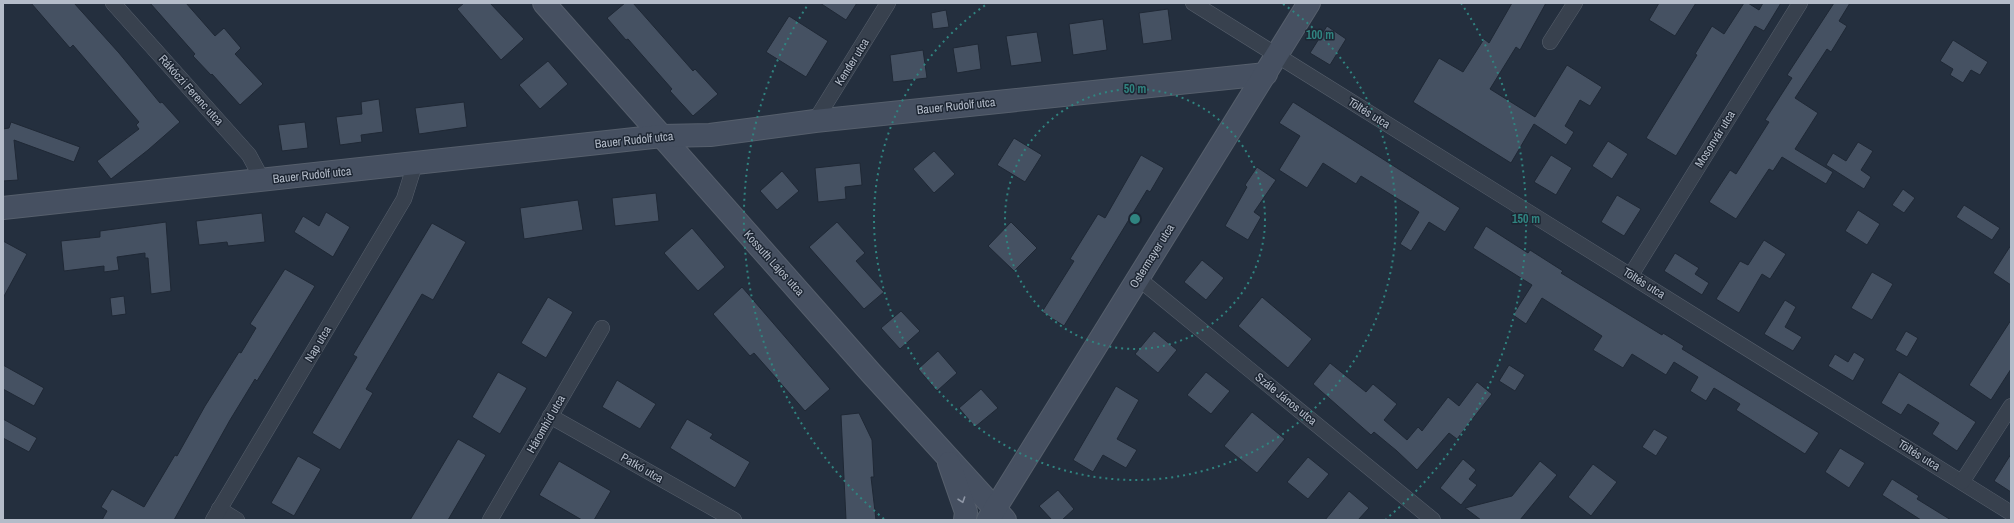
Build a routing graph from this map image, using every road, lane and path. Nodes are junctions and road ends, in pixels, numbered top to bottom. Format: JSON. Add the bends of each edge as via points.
{"nodes":[{"id":1,"x":113,"y":3,"type":"edge"},
{"id":2,"x":544,"y":3,"type":"edge"},
{"id":3,"x":888,"y":3,"type":"edge"},
{"id":4,"x":1193,"y":3,"type":"edge"},
{"id":5,"x":1309,"y":3,"type":"edge"},
{"id":6,"x":1575,"y":3,"type":"edge"},
{"id":7,"x":1800,"y":3,"type":"edge"},
{"id":8,"x":1550,"y":42,"type":"dead end"},
{"id":9,"x":1271,"y":65,"type":"junction"},
{"id":10,"x":815,"y":121,"type":"junction"},
{"id":11,"x":662,"y":136,"type":"junction"},
{"id":12,"x":415,"y":164,"type":"junction"},
{"id":13,"x":263,"y":181,"type":"junction"},
{"id":14,"x":3,"y":208,"type":"edge"},
{"id":15,"x":1631,"y":275,"type":"junction"},
{"id":16,"x":1139,"y":278,"type":"junction"},
{"id":17,"x":602,"y":328,"type":"dead end"},
{"id":18,"x":2011,"y":406,"type":"edge"},
{"id":19,"x":550,"y":416,"type":"junction"},
{"id":20,"x":946,"y":455,"type":"junction"},
{"id":21,"x":1962,"y":482,"type":"junction"},
{"id":22,"x":2011,"y":513,"type":"edge"},
{"id":23,"x":216,"y":515,"type":"edge"},
{"id":24,"x":996,"y":516,"type":"edge"},
{"id":25,"x":237,"y":520,"type":"edge"},
{"id":26,"x":490,"y":520,"type":"edge"},
{"id":27,"x":734,"y":520,"type":"edge"},
{"id":28,"x":966,"y":520,"type":"edge"},
{"id":29,"x":1433,"y":520,"type":"edge"}],
"edges":[{"from":1,"to":13,"type":"street","name":"Rákóczi Ferenc utca","via":[[249,155]]},
{"from":2,"to":11,"type":"street","name":"Kossuth Lajos utca"},
{"from":3,"to":10,"type":"street","name":"Kender utca"},
{"from":4,"to":9,"type":"street","name":"Töltés utca"},
{"from":5,"to":9,"type":"street","name":"Ostermayer utca"},
{"from":6,"to":8,"type":"street"},
{"from":7,"to":15,"type":"street","name":"Mosonvár utca"},
{"from":9,"to":10,"type":"street","name":"Bauer Rudolf utca"},
{"from":9,"to":15,"type":"street","name":"Töltés utca"},
{"from":9,"to":16,"type":"street","name":"Ostermayer utca"},
{"from":10,"to":11,"type":"street","name":"Bauer Rudolf utca","via":[[710,135]]},
{"from":11,"to":12,"type":"street","name":"Bauer Rudolf utca"},
{"from":11,"to":20,"type":"street","name":"Kossuth Lajos utca"},
{"from":12,"to":13,"type":"street","name":"Bauer Rudolf utca"},
{"from":12,"to":23,"type":"street","name":"Nap utca","via":[[404,199]]},
{"from":13,"to":14,"type":"street","name":"Bauer Rudolf utca"},
{"from":15,"to":21,"type":"street","name":"Töltés utca"},
{"from":16,"to":24,"type":"street","name":"Ostermayer utca"},
{"from":16,"to":29,"type":"street","name":"Szále János utca"},
{"from":17,"to":19,"type":"street","name":"Háromhíd utca"},
{"from":18,"to":21,"type":"street"},
{"from":19,"to":26,"type":"street","name":"Háromhíd utca"},
{"from":19,"to":27,"type":"street","name":"Patkó utca"},
{"from":20,"to":24,"type":"street","name":"Kossuth Lajos utca"},
{"from":20,"to":28,"type":"street","one_way":true,"via":[[966,512]]},
{"from":21,"to":22,"type":"street","name":"Töltés utca"},
{"from":23,"to":25,"type":"street"}]}
